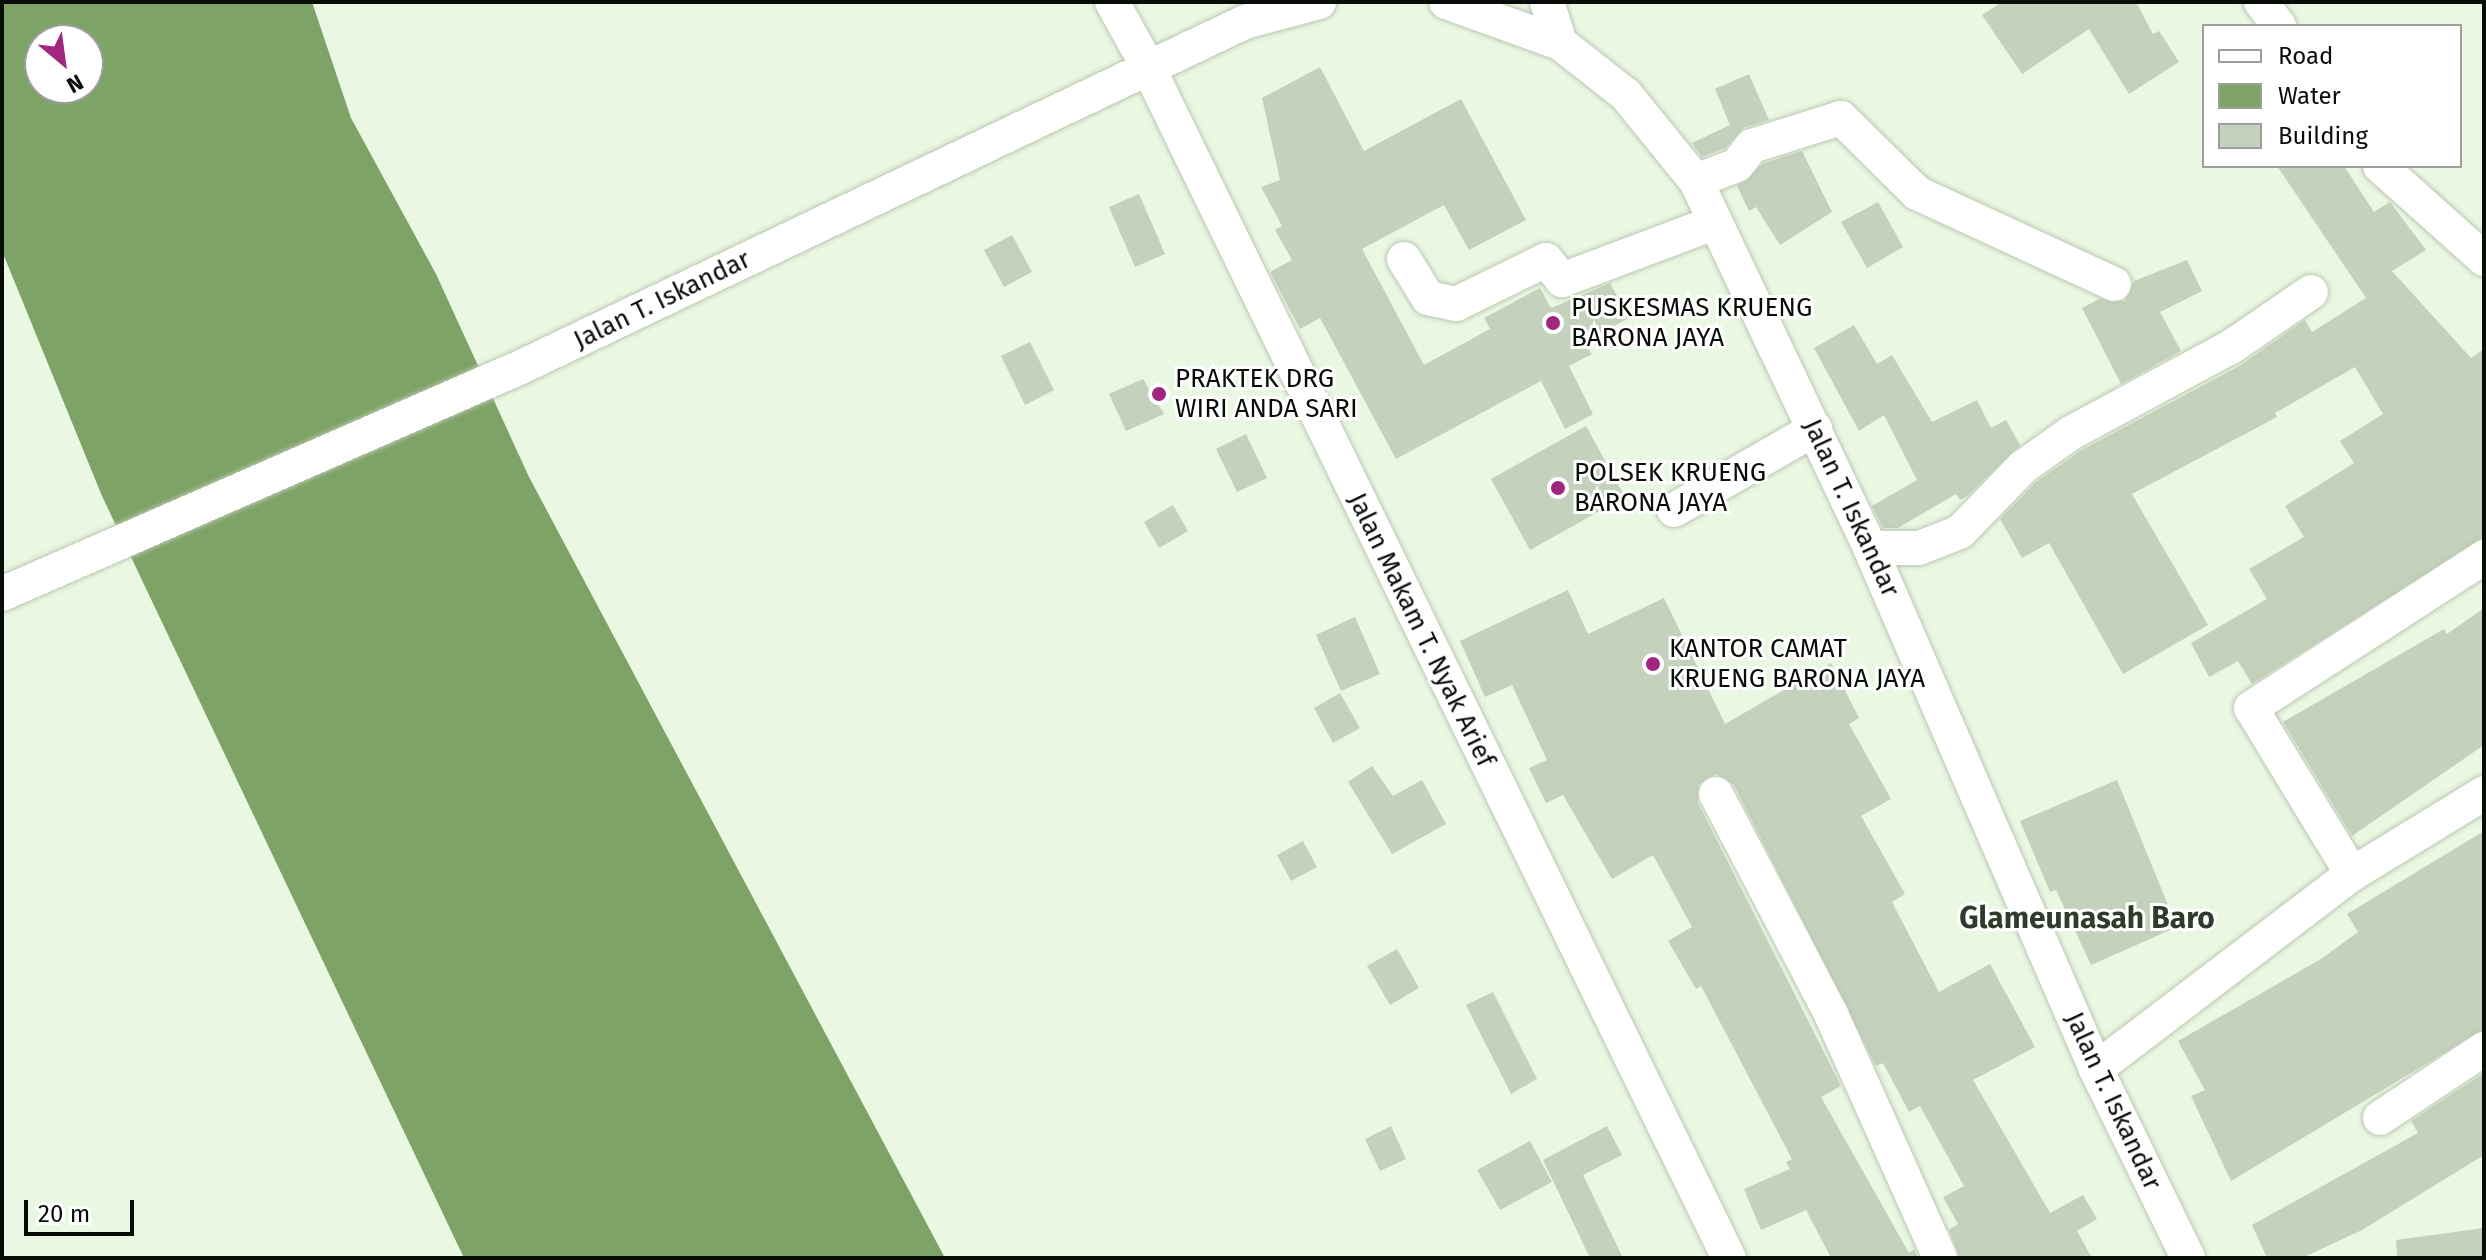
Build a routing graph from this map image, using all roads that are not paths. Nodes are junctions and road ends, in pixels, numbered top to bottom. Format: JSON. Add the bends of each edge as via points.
{"nodes":[{"id":1,"x":1319,"y":2,"type":"edge"},
{"id":2,"x":1446,"y":2,"type":"edge"},
{"id":3,"x":1547,"y":2,"type":"edge"},
{"id":4,"x":2261,"y":2,"type":"edge"},
{"id":5,"x":1117,"y":4,"type":"edge"},
{"id":6,"x":2278,"y":24,"type":"edge"},
{"id":7,"x":1560,"y":43,"type":"junction"},
{"id":8,"x":1148,"y":67,"type":"junction"},
{"id":9,"x":2382,"y":168,"type":"edge"},
{"id":10,"x":1696,"y":181,"type":"junction"},
{"id":11,"x":1714,"y":223,"type":"junction"},
{"id":12,"x":1404,"y":259,"type":"dead end"},
{"id":13,"x":2484,"y":259,"type":"edge"},
{"id":14,"x":2114,"y":284,"type":"dead end"},
{"id":15,"x":2311,"y":292,"type":"dead end"},
{"id":16,"x":1815,"y":429,"type":"junction"},
{"id":17,"x":1674,"y":510,"type":"dead end"},
{"id":18,"x":1870,"y":548,"type":"junction"},
{"id":19,"x":2484,"y":557,"type":"edge"},
{"id":20,"x":2,"y":594,"type":"edge"},
{"id":21,"x":2484,"y":793,"type":"edge"},
{"id":22,"x":1716,"y":794,"type":"dead end"},
{"id":23,"x":2352,"y":874,"type":"junction"},
{"id":24,"x":2484,"y":1049,"type":"edge"},
{"id":25,"x":2096,"y":1069,"type":"junction"},
{"id":26,"x":2380,"y":1118,"type":"dead end"},
{"id":27,"x":1729,"y":1258,"type":"edge"},
{"id":28,"x":1940,"y":1258,"type":"edge"},
{"id":29,"x":2188,"y":1258,"type":"edge"}],
"edges":[{"from":1,"to":8,"type":"street","name":"Jalan T. Iskandar","via":[[1245,22]]},
{"from":2,"to":7,"type":"street","name":"Jalan T. Iskandar"},
{"from":3,"to":7,"type":"street"},
{"from":4,"to":6,"type":"street"},
{"from":5,"to":8,"type":"street","name":"Jalan Makam T. Nyak Arief"},
{"from":7,"to":10,"type":"street","name":"Jalan T. Iskandar","via":[[1635,104]]},
{"from":8,"to":20,"type":"street","name":"Jalan T. Iskandar","via":[[521,367]]},
{"from":8,"to":27,"type":"street","name":"Jalan Makam T. Nyak Arief"},
{"from":9,"to":13,"type":"street"},
{"from":10,"to":11,"type":"street","name":"Jalan T. Iskandar"},
{"from":10,"to":14,"type":"street","via":[[1737,165],[1752,146],[1841,118],[1917,193]]},
{"from":11,"to":12,"type":"street","via":[[1562,280],[1546,260],[1456,304],[1428,298]]},
{"from":11,"to":16,"type":"street","name":"Jalan T. Iskandar"},
{"from":15,"to":18,"type":"street","via":[[2231,347],[2071,433],[2023,467],[1960,532],[1919,548]]},
{"from":16,"to":17,"type":"street"},
{"from":16,"to":18,"type":"street","name":"Jalan T. Iskandar"},
{"from":18,"to":25,"type":"street","name":"Jalan T. Iskandar"},
{"from":19,"to":23,"type":"street","via":[[2251,708]]},
{"from":21,"to":23,"type":"street"},
{"from":22,"to":28,"type":"street","via":[[1831,1014]]},
{"from":23,"to":25,"type":"street"},
{"from":24,"to":26,"type":"street"},
{"from":25,"to":29,"type":"street","name":"Jalan T. Iskandar"}]}
